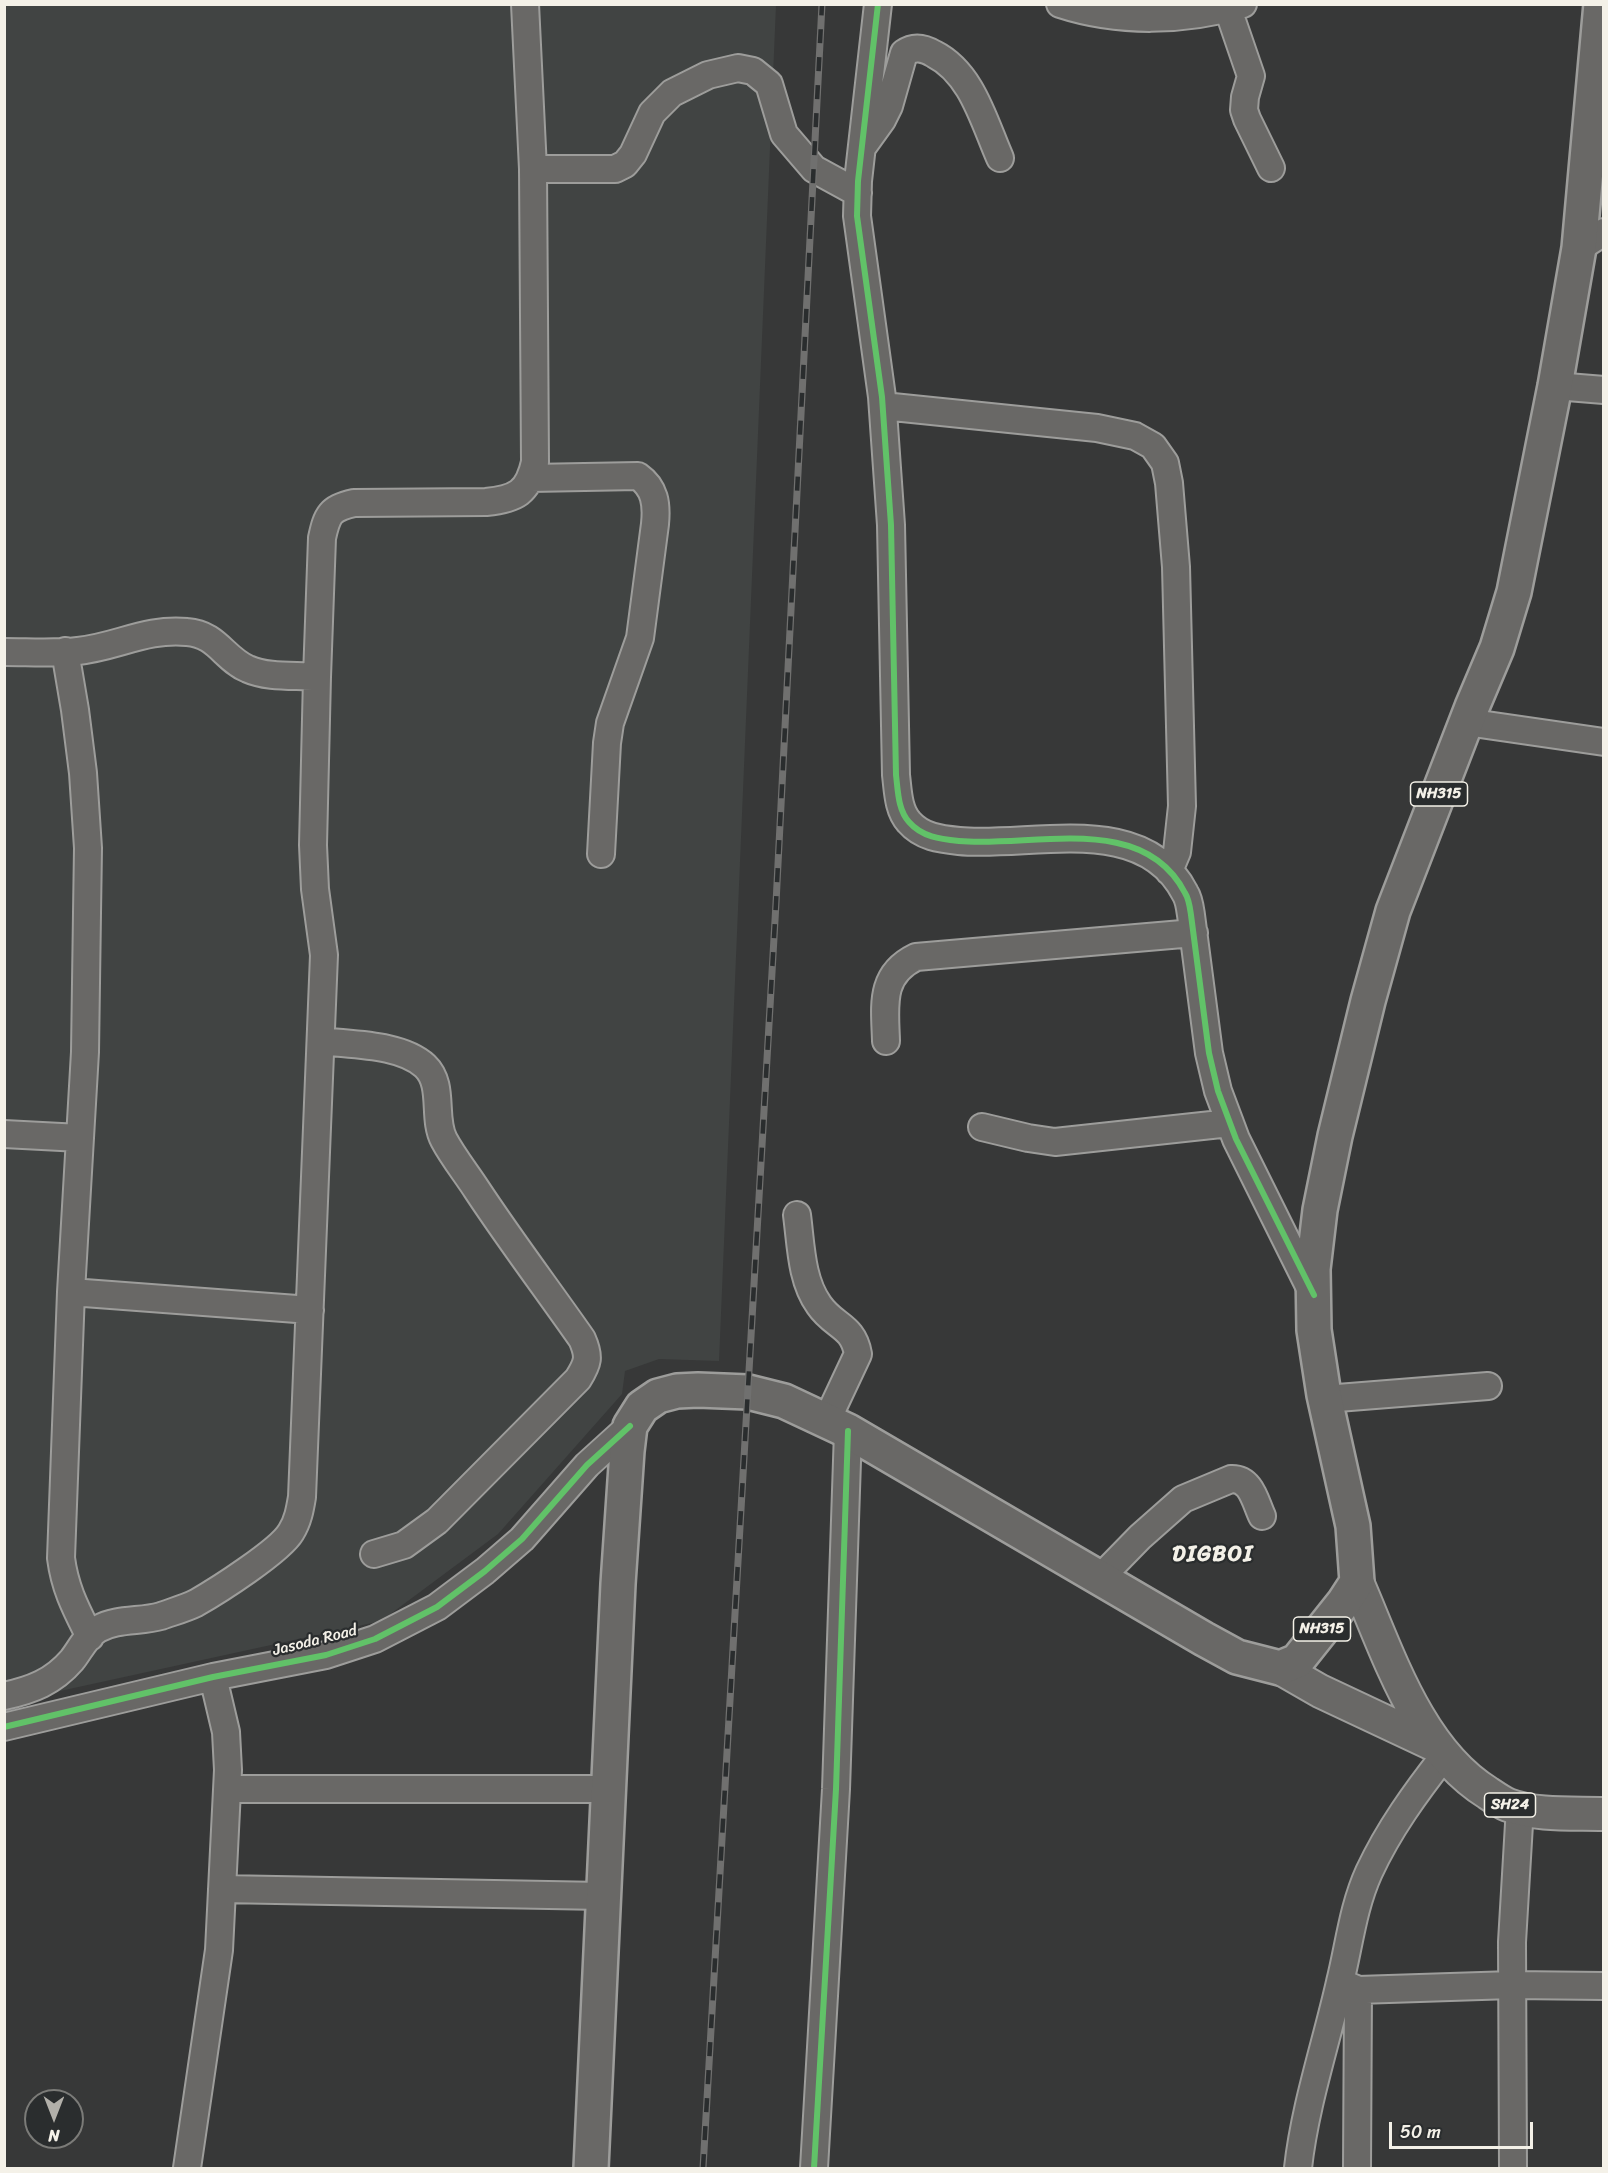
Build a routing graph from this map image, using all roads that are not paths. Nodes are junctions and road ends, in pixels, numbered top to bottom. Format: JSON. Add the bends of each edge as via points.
{"nodes":[{"id":1,"x":525,"y":4,"type":"edge"},
{"id":2,"x":878,"y":4,"type":"edge"},
{"id":3,"x":1060,"y":4,"type":"edge"},
{"id":4,"x":1601,"y":4,"type":"edge"},
{"id":5,"x":1235,"y":7,"type":"edge"},
{"id":6,"x":1187,"y":10,"type":"edge"},
{"id":7,"x":862,"y":147,"type":"junction"},
{"id":8,"x":1000,"y":158,"type":"dead end"},
{"id":9,"x":1271,"y":168,"type":"dead end"},
{"id":10,"x":533,"y":169,"type":"junction"},
{"id":11,"x":858,"y":193,"type":"junction"},
{"id":12,"x":1591,"y":240,"type":"edge"},
{"id":13,"x":1555,"y":386,"type":"junction"},
{"id":14,"x":1604,"y":390,"type":"edge"},
{"id":15,"x":883,"y":406,"type":"junction"},
{"id":16,"x":531,"y":478,"type":"junction"},
{"id":17,"x":64,"y":651,"type":"junction"},
{"id":18,"x":4,"y":652,"type":"edge"},
{"id":19,"x":317,"y":677,"type":"junction"},
{"id":20,"x":1466,"y":722,"type":"junction"},
{"id":21,"x":1604,"y":742,"type":"edge"},
{"id":22,"x":602,"y":854,"type":"dead end"},
{"id":23,"x":1169,"y":871,"type":"junction"},
{"id":24,"x":1194,"y":933,"type":"junction"},
{"id":25,"x":321,"y":1041,"type":"junction"},
{"id":26,"x":886,"y":1041,"type":"dead end"},
{"id":27,"x":1230,"y":1123,"type":"junction"},
{"id":28,"x":982,"y":1127,"type":"dead end"},
{"id":29,"x":4,"y":1134,"type":"edge"},
{"id":30,"x":80,"y":1138,"type":"junction"},
{"id":31,"x":797,"y":1215,"type":"dead end"},
{"id":32,"x":71,"y":1292,"type":"junction"},
{"id":33,"x":1314,"y":1295,"type":"junction"},
{"id":34,"x":310,"y":1310,"type":"junction"},
{"id":35,"x":1488,"y":1386,"type":"dead end"},
{"id":36,"x":1325,"y":1399,"type":"junction"},
{"id":37,"x":630,"y":1426,"type":"junction"},
{"id":38,"x":838,"y":1426,"type":"junction"},
{"id":39,"x":1262,"y":1516,"type":"dead end"},
{"id":40,"x":374,"y":1554,"type":"dead end"},
{"id":41,"x":1100,"y":1578,"type":"junction"},
{"id":42,"x":1357,"y":1582,"type":"junction"},
{"id":43,"x":90,"y":1636,"type":"junction"},
{"id":44,"x":1280,"y":1668,"type":"junction"},
{"id":45,"x":213,"y":1677,"type":"junction"},
{"id":46,"x":4,"y":1696,"type":"edge"},
{"id":47,"x":4,"y":1727,"type":"edge"},
{"id":48,"x":1441,"y":1750,"type":"junction"},
{"id":49,"x":227,"y":1789,"type":"junction"},
{"id":50,"x":608,"y":1790,"type":"junction"},
{"id":51,"x":1520,"y":1807,"type":"junction"},
{"id":52,"x":1604,"y":1814,"type":"edge"},
{"id":53,"x":222,"y":1890,"type":"junction"},
{"id":54,"x":603,"y":1896,"type":"junction"},
{"id":55,"x":1512,"y":1985,"type":"junction"},
{"id":56,"x":1349,"y":1986,"type":"junction"},
{"id":57,"x":1604,"y":1986,"type":"edge"},
{"id":58,"x":187,"y":2169,"type":"edge"},
{"id":59,"x":591,"y":2169,"type":"edge"},
{"id":60,"x":814,"y":2169,"type":"edge"},
{"id":61,"x":1298,"y":2169,"type":"edge"},
{"id":62,"x":1357,"y":2169,"type":"edge"},
{"id":63,"x":1513,"y":2169,"type":"edge"}],
"edges":[{"from":1,"to":10,"type":"street"},
{"from":2,"to":7,"type":"street"},
{"from":3,"to":6,"type":"street","via":[[1108,16],[1143,18]]},
{"from":4,"to":12,"type":"highway","number":"NH315"},
{"from":5,"to":6,"type":"street"},
{"from":5,"to":9,"type":"street","via":[[1251,76],[1244,103],[1247,119]]},
{"from":7,"to":8,"type":"street","via":[[889,106],[904,54],[918,48],[944,58],[957,69]]},
{"from":7,"to":11,"type":"street"},
{"from":10,"to":11,"type":"street","via":[[615,169],[633,154],[652,113],[672,93],[708,75],[738,68],[753,71],[770,84],[783,134],[814,169]]},
{"from":10,"to":16,"type":"street","via":[[535,462]]},
{"from":11,"to":15,"type":"street","via":[[857,216]]},
{"from":12,"to":13,"type":"highway","number":"NH315"},
{"from":13,"to":14,"type":"street"},
{"from":13,"to":20,"type":"highway","number":"NH315","via":[[1514,592],[1497,648]]},
{"from":15,"to":23,"type":"street","via":[[891,525],[896,775],[899,803],[908,821],[922,834],[970,842],[1088,839],[1122,844],[1148,853]]},
{"from":15,"to":23,"type":"street","via":[[1097,428],[1135,436],[1153,446],[1165,463],[1176,567],[1182,806],[1177,852]]},
{"from":16,"to":19,"type":"street","via":[[520,494],[504,500],[354,503],[332,511],[322,538]]},
{"from":16,"to":22,"type":"street","via":[[638,476],[648,483],[655,502],[640,638],[610,723]]},
{"from":17,"to":18,"type":"street"},
{"from":17,"to":19,"type":"street","via":[[163,632],[188,632],[203,634],[256,673]]},
{"from":17,"to":30,"type":"street","via":[[83,773],[88,848]]},
{"from":19,"to":25,"type":"street","via":[[313,845],[324,955]]},
{"from":20,"to":21,"type":"street"},
{"from":20,"to":33,"type":"highway","number":"NH315","via":[[1393,911],[1368,1001],[1320,1210]]},
{"from":23,"to":24,"type":"street","via":[[1186,894]]},
{"from":24,"to":26,"type":"street","via":[[916,957],[896,970],[889,985],[885,999]]},
{"from":24,"to":27,"type":"street","via":[[1209,1053]]},
{"from":25,"to":34,"type":"street"},
{"from":25,"to":40,"type":"street","via":[[398,1051],[428,1068],[438,1099],[442,1138],[588,1352],[578,1379],[437,1521],[404,1545]]},
{"from":27,"to":28,"type":"street","via":[[1055,1142]]},
{"from":27,"to":33,"type":"street"},
{"from":29,"to":30,"type":"street"},
{"from":30,"to":32,"type":"street"},
{"from":31,"to":38,"type":"street","via":[[804,1268],[818,1305],[852,1334],[856,1343],[858,1354]]},
{"from":32,"to":34,"type":"street"},
{"from":32,"to":43,"type":"street","via":[[61,1558],[69,1597]]},
{"from":33,"to":36,"type":"highway","number":"NH315","via":[[1314,1330]]},
{"from":34,"to":43,"type":"street","via":[[302,1497],[291,1533],[275,1550],[195,1604],[159,1616],[118,1622]]},
{"from":35,"to":36,"type":"street"},
{"from":36,"to":42,"type":"highway","number":"NH315","via":[[1353,1526]]},
{"from":37,"to":38,"type":"highway","via":[[642,1407],[658,1396],[698,1390],[748,1392],[784,1401]]},
{"from":37,"to":45,"type":"street","name":"Jasoda Road","via":[[587,1465],[522,1539],[437,1607],[375,1639],[326,1655]]},
{"from":37,"to":50,"type":"highway"},
{"from":38,"to":41,"type":"highway"},
{"from":38,"to":60,"type":"street","via":[[836,1789]]},
{"from":39,"to":41,"type":"street","via":[[1245,1482],[1238,1479],[1222,1483],[1183,1499]]},
{"from":41,"to":44,"type":"highway","via":[[1237,1657]]},
{"from":42,"to":44,"type":"highway","number":"NH315","via":[[1297,1661]]},
{"from":42,"to":48,"type":"main road","number":"SH24","via":[[1401,1683]]},
{"from":43,"to":46,"type":"street","via":[[59,1673],[43,1685]]},
{"from":44,"to":48,"type":"main road","number":"SH24"},
{"from":45,"to":47,"type":"street","name":"Jasoda Road"},
{"from":45,"to":49,"type":"street","via":[[226,1732]]},
{"from":48,"to":51,"type":"main road","number":"SH24","via":[[1480,1788],[1507,1805]]},
{"from":48,"to":56,"type":"street","via":[[1367,1876],[1355,1912]]},
{"from":49,"to":50,"type":"street"},
{"from":49,"to":53,"type":"street"},
{"from":50,"to":54,"type":"highway"},
{"from":51,"to":52,"type":"main road","number":"SH24"},
{"from":51,"to":55,"type":"street"},
{"from":53,"to":54,"type":"street"},
{"from":53,"to":58,"type":"street","via":[[219,1950]]},
{"from":54,"to":59,"type":"highway"},
{"from":55,"to":56,"type":"street"},
{"from":55,"to":57,"type":"street"},
{"from":55,"to":63,"type":"street"},
{"from":56,"to":61,"type":"street","via":[[1310,2101]]},
{"from":56,"to":62,"type":"street"}]}
